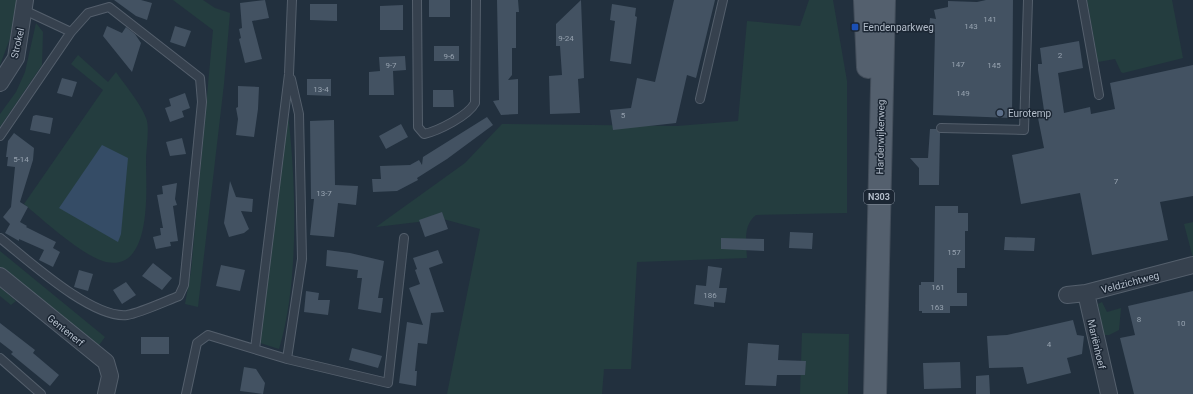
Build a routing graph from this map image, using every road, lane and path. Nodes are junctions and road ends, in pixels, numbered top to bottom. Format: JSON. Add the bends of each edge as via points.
{"nodes":[{"id":1,"x":292,"y":0,"type":"edge"},
{"id":2,"x":417,"y":0,"type":"edge"},
{"id":3,"x":476,"y":0,"type":"edge"},
{"id":4,"x":723,"y":0,"type":"edge"},
{"id":5,"x":865,"y":0,"type":"edge"},
{"id":6,"x":884,"y":0,"type":"edge"},
{"id":7,"x":1028,"y":0,"type":"edge"},
{"id":8,"x":1082,"y":0,"type":"edge"},
{"id":9,"x":24,"y":5,"type":"edge"},
{"id":10,"x":71,"y":32,"type":"junction"},
{"id":11,"x":289,"y":74,"type":"junction"},
{"id":12,"x":0,"y":83,"type":"edge"},
{"id":13,"x":1098,"y":95,"type":"dead end"},
{"id":14,"x":700,"y":99,"type":"dead end"},
{"id":15,"x":941,"y":128,"type":"dead end"},
{"id":16,"x":0,"y":136,"type":"edge"},
{"id":17,"x":0,"y":238,"type":"edge"},
{"id":18,"x":404,"y":238,"type":"dead end"},
{"id":19,"x":1193,"y":265,"type":"edge"},
{"id":20,"x":0,"y":276,"type":"edge"},
{"id":21,"x":1086,"y":293,"type":"junction"},
{"id":22,"x":1067,"y":295,"type":"dead end"},
{"id":23,"x":255,"y":349,"type":"junction"},
{"id":24,"x":0,"y":358,"type":"edge"},
{"id":25,"x":287,"y":359,"type":"junction"},
{"id":26,"x":41,"y":394,"type":"edge"},
{"id":27,"x":106,"y":394,"type":"edge"},
{"id":28,"x":186,"y":394,"type":"edge"},
{"id":29,"x":865,"y":394,"type":"edge"},
{"id":30,"x":876,"y":394,"type":"edge"},
{"id":31,"x":1109,"y":394,"type":"edge"}],
"edges":[{"from":1,"to":11,"type":"lane"},
{"from":2,"to":3,"type":"lane","via":[[418,127],[424,134],[434,132],[471,110],[475,103]]},
{"from":4,"to":14,"type":"lane"},
{"from":5,"to":29,"type":"main road","name":"Harderwijkerweg","number":"N303","via":[[869,181]]},
{"from":6,"to":30,"type":"main road","name":"Harderwijkerweg","number":"N303"},
{"from":7,"to":15,"type":"lane","via":[[1024,130]]},
{"from":8,"to":13,"type":"lane"},
{"from":9,"to":10,"type":"lane"},
{"from":9,"to":12,"type":"street","name":"Strokel","via":[[16,58]]},
{"from":10,"to":16,"type":"lane"},
{"from":10,"to":17,"type":"lane","via":[[88,12],[109,7],[200,78],[202,102],[184,285],[179,296],[127,315],[100,310],[67,290]]},
{"from":11,"to":23,"type":"lane"},
{"from":11,"to":25,"type":"lane","via":[[299,114],[302,259]]},
{"from":18,"to":25,"type":"lane","via":[[388,383]]},
{"from":19,"to":21,"type":"street","name":"Veldzichtweg"},
{"from":20,"to":27,"type":"street","name":"Gentenerf","via":[[106,362],[110,376]]},
{"from":21,"to":22,"type":"street","name":"Veldzichtweg"},
{"from":21,"to":31,"type":"street","name":"Mariënhoef"},
{"from":23,"to":25,"type":"lane"},
{"from":23,"to":28,"type":"lane","via":[[208,335],[197,343]]},
{"from":24,"to":26,"type":"lane"}]}
